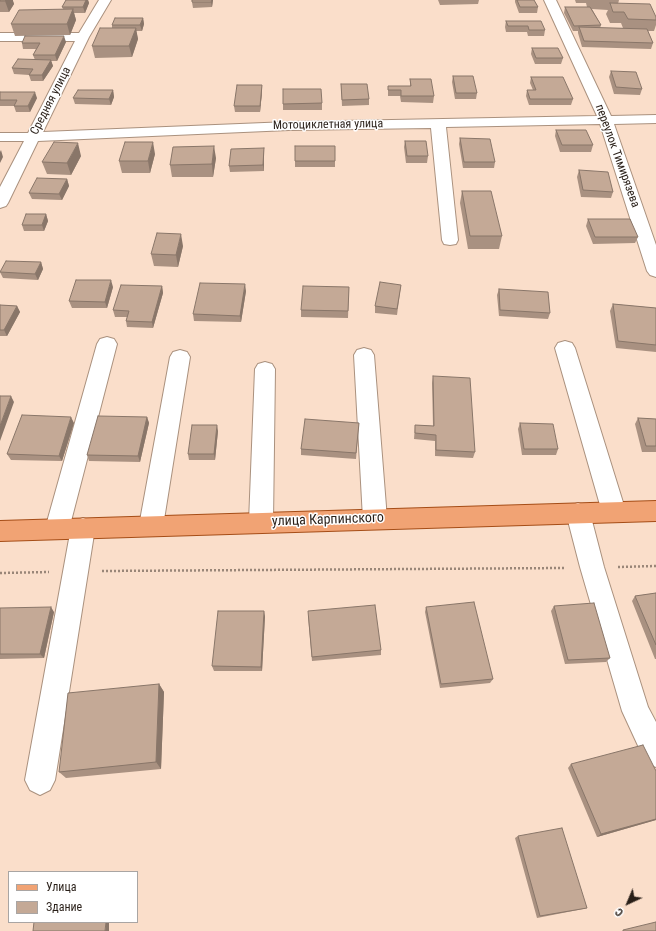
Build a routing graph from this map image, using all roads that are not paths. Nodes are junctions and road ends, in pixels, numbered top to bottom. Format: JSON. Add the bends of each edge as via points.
{"nodes":[{"id":1,"x":105,"y":0,"type":"edge"},
{"id":2,"x":550,"y":0,"type":"edge"},
{"id":3,"x":0,"y":37,"type":"edge"},
{"id":4,"x":83,"y":37,"type":"junction"},
{"id":5,"x":656,"y":119,"type":"edge"},
{"id":6,"x":606,"y":120,"type":"junction"},
{"id":7,"x":438,"y":123,"type":"junction"},
{"id":8,"x":0,"y":137,"type":"edge"},
{"id":9,"x":33,"y":137,"type":"junction"},
{"id":10,"x":0,"y":203,"type":"edge"},
{"id":11,"x":450,"y":240,"type":"dead end"},
{"id":12,"x":656,"y":271,"type":"edge"},
{"id":13,"x":107,"y":344,"type":"dead end"},
{"id":14,"x":564,"y":348,"type":"dead end"},
{"id":15,"x":364,"y":355,"type":"dead end"},
{"id":16,"x":180,"y":357,"type":"dead end"},
{"id":17,"x":265,"y":369,"type":"dead end"},
{"id":18,"x":656,"y":511,"type":"edge"},
{"id":19,"x":614,"y":512,"type":"junction"},
{"id":20,"x":578,"y":513,"type":"junction"},
{"id":21,"x":375,"y":519,"type":"junction"},
{"id":22,"x":261,"y":522,"type":"junction"},
{"id":23,"x":151,"y":526,"type":"junction"},
{"id":24,"x":83,"y":528,"type":"junction"},
{"id":25,"x":57,"y":529,"type":"junction"},
{"id":26,"x":0,"y":531,"type":"edge"},
{"id":27,"x":656,"y":753,"type":"edge"},
{"id":28,"x":40,"y":780,"type":"dead end"}],
"edges":[{"from":1,"to":4,"type":"street","name":"Средняя улица"},
{"from":2,"to":6,"type":"street","name":"переулок Тимирязева"},
{"from":3,"to":4,"type":"street"},
{"from":4,"to":9,"type":"street","name":"Средняя улица"},
{"from":5,"to":6,"type":"street","name":"Мотоциклетная улица"},
{"from":6,"to":7,"type":"street","name":"Мотоциклетная улица"},
{"from":6,"to":12,"type":"street","name":"переулок Тимирязева"},
{"from":7,"to":9,"type":"street","name":"Мотоциклетная улица","via":[[289,126]]},
{"from":7,"to":11,"type":"street"},
{"from":8,"to":9,"type":"street","name":"Мотоциклетная улица"},
{"from":9,"to":10,"type":"street","name":"Средняя улица"},
{"from":13,"to":25,"type":"street"},
{"from":14,"to":19,"type":"street"},
{"from":15,"to":21,"type":"street"},
{"from":16,"to":23,"type":"street"},
{"from":17,"to":22,"type":"street"},
{"from":18,"to":19,"type":"main road","name":"улица Карпинского"},
{"from":19,"to":20,"type":"main road","name":"улица Карпинского"},
{"from":20,"to":21,"type":"main road","name":"улица Карпинского"},
{"from":20,"to":27,"type":"street","via":[[636,711]]},
{"from":21,"to":22,"type":"main road","name":"улица Карпинского"},
{"from":22,"to":23,"type":"main road","name":"улица Карпинского"},
{"from":23,"to":24,"type":"main road","name":"улица Карпинского"},
{"from":24,"to":25,"type":"main road","name":"улица Карпинского"},
{"from":24,"to":28,"type":"street"},
{"from":25,"to":26,"type":"main road","name":"улица Карпинского"}]}
